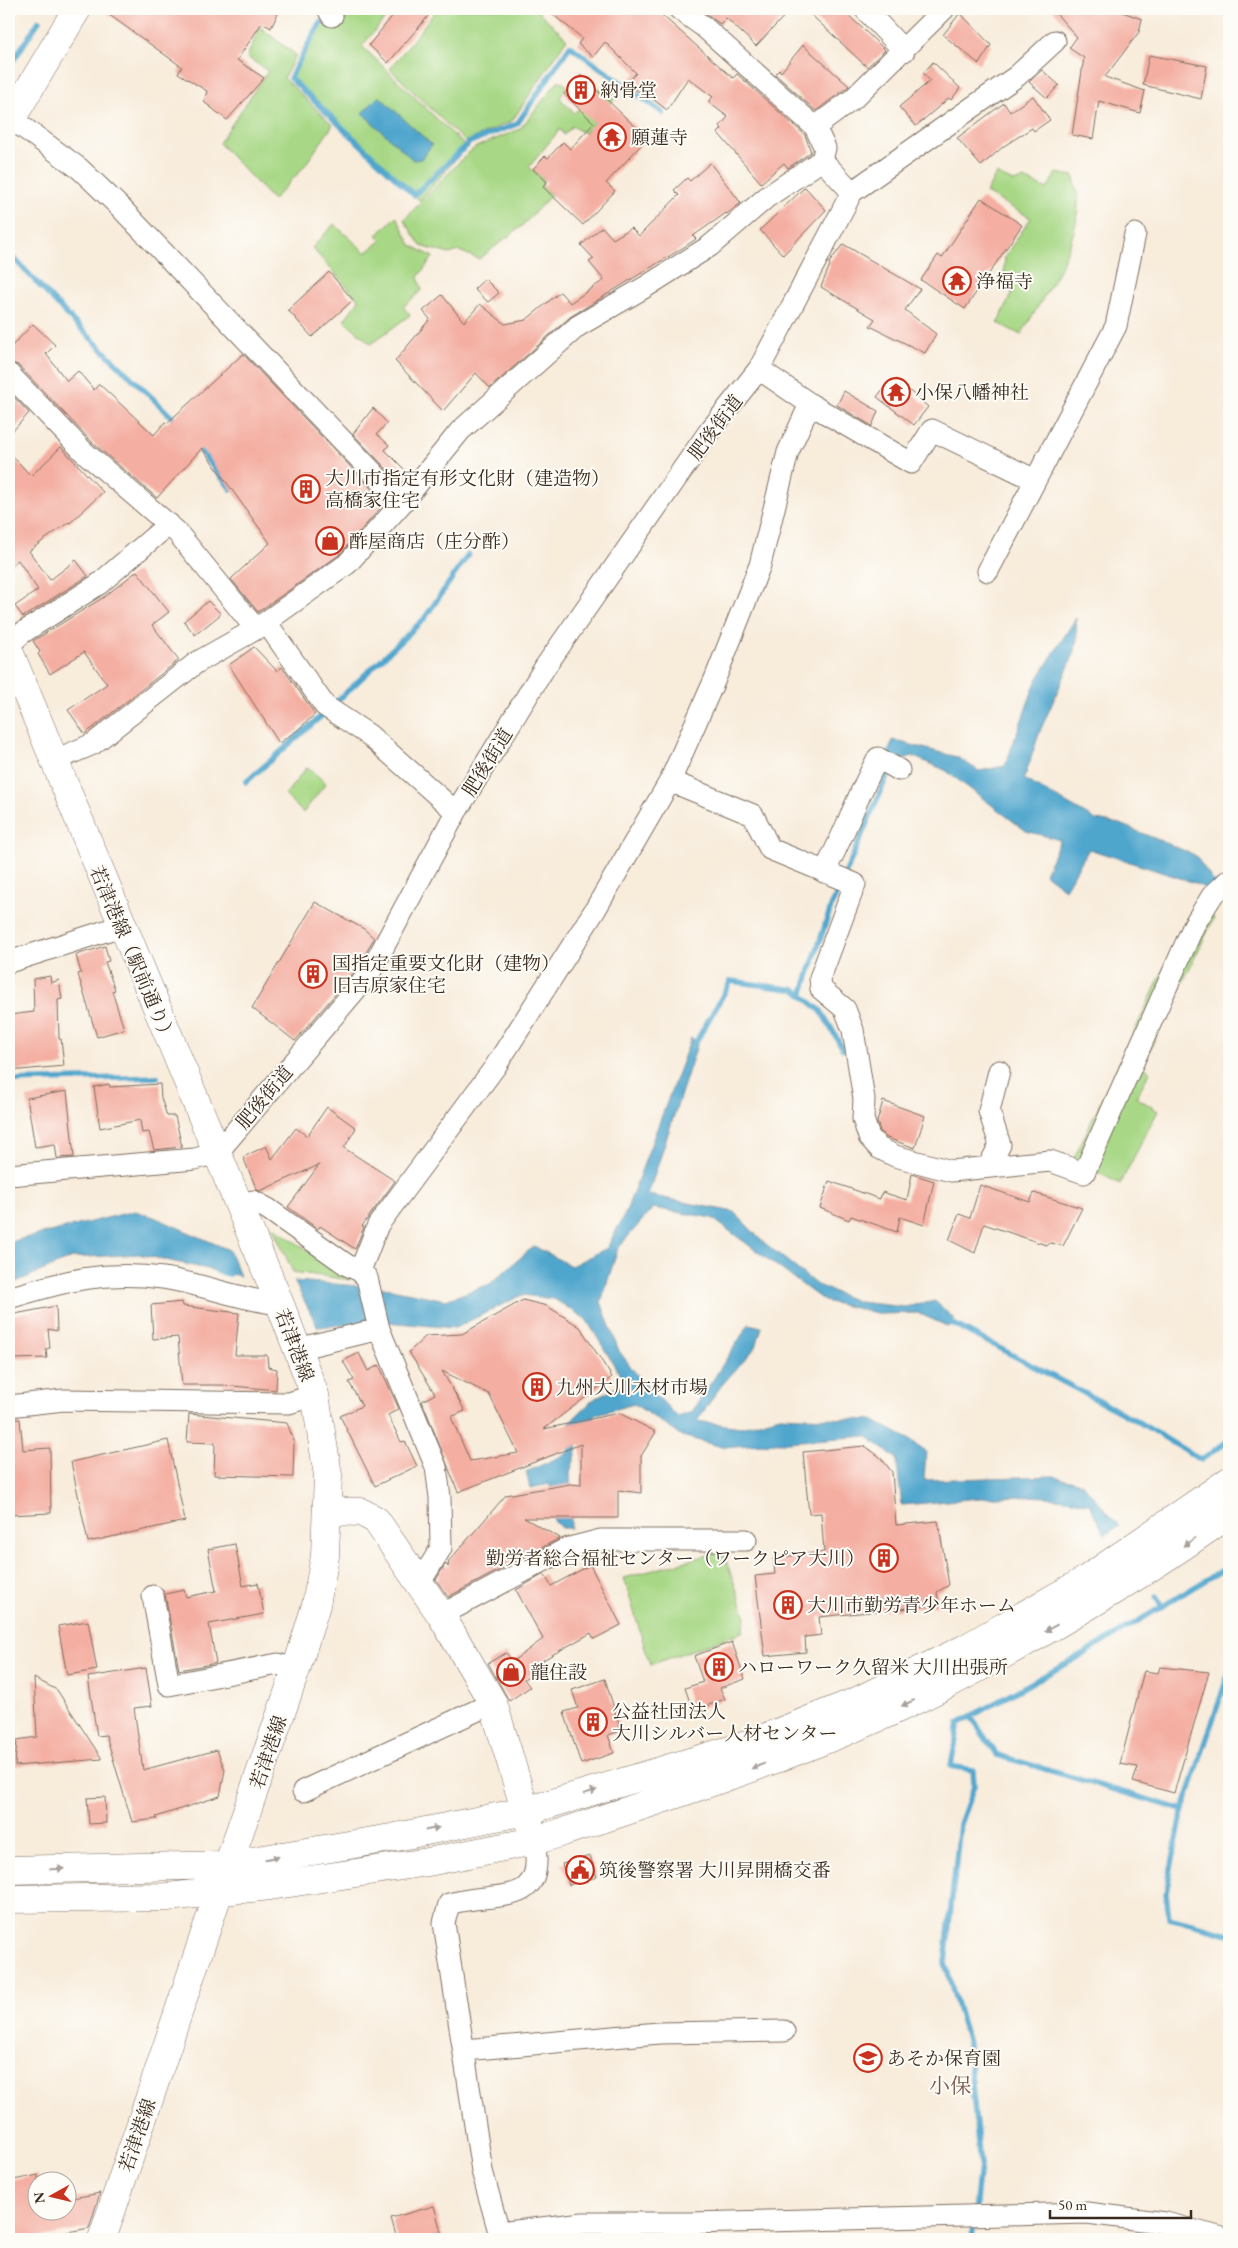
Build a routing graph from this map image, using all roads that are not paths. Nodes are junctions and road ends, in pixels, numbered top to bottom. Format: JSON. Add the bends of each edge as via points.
{"nodes":[{"id":1,"x":77,"y":9,"type":"edge"},
{"id":2,"x":678,"y":9,"type":"edge"},
{"id":3,"x":864,"y":9,"type":"edge"},
{"id":4,"x":944,"y":9,"type":"edge"},
{"id":5,"x":1055,"y":41,"type":"dead end"},
{"id":6,"x":904,"y":51,"type":"junction"},
{"id":7,"x":10,"y":120,"type":"edge"},
{"id":8,"x":815,"y":127,"type":"junction"},
{"id":9,"x":822,"y":160,"type":"junction"},
{"id":10,"x":852,"y":192,"type":"junction"},
{"id":11,"x":1135,"y":234,"type":"dead end"},
{"id":12,"x":759,"y":369,"type":"junction"},
{"id":13,"x":9,"y":374,"type":"edge"},
{"id":14,"x":810,"y":404,"type":"junction"},
{"id":15,"x":1035,"y":480,"type":"junction"},
{"id":16,"x":402,"y":504,"type":"junction"},
{"id":17,"x":168,"y":524,"type":"junction"},
{"id":18,"x":988,"y":570,"type":"dead end"},
{"id":19,"x":261,"y":626,"type":"junction"},
{"id":20,"x":9,"y":645,"type":"edge"},
{"id":21,"x":9,"y":650,"type":"edge"},
{"id":22,"x":53,"y":761,"type":"junction"},
{"id":23,"x":893,"y":767,"type":"dead end"},
{"id":24,"x":670,"y":781,"type":"junction"},
{"id":25,"x":456,"y":812,"type":"junction"},
{"id":26,"x":835,"y":876,"type":"junction"},
{"id":27,"x":1222,"y":886,"type":"edge"},
{"id":28,"x":121,"y":926,"type":"junction"},
{"id":29,"x":9,"y":962,"type":"edge"},
{"id":30,"x":1000,"y":1071,"type":"dead end"},
{"id":31,"x":217,"y":1154,"type":"junction"},
{"id":32,"x":988,"y":1167,"type":"junction"},
{"id":33,"x":9,"y":1175,"type":"edge"},
{"id":34,"x":239,"y":1204,"type":"junction"},
{"id":35,"x":260,"y":1257,"type":"joint"},
{"id":36,"x":364,"y":1274,"type":"junction"},
{"id":37,"x":277,"y":1297,"type":"junction"},
{"id":38,"x":9,"y":1298,"type":"edge"},
{"id":39,"x":379,"y":1329,"type":"junction"},
{"id":40,"x":297,"y":1349,"type":"junction"},
{"id":41,"x":315,"y":1395,"type":"junction"},
{"id":42,"x":9,"y":1406,"type":"edge"},
{"id":43,"x":1229,"y":1481,"type":"edge"},
{"id":44,"x":328,"y":1511,"type":"junction"},
{"id":45,"x":1229,"y":1514,"type":"edge"},
{"id":46,"x":746,"y":1540,"type":"dead end"},
{"id":47,"x":419,"y":1584,"type":"junction"},
{"id":48,"x":153,"y":1596,"type":"dead end"},
{"id":49,"x":441,"y":1615,"type":"junction"},
{"id":50,"x":296,"y":1670,"type":"junction"},
{"id":51,"x":493,"y":1703,"type":"junction"},
{"id":52,"x":303,"y":1791,"type":"dead end"},
{"id":53,"x":526,"y":1811,"type":"junction"},
{"id":54,"x":534,"y":1840,"type":"junction"},
{"id":55,"x":9,"y":1870,"type":"edge"},
{"id":56,"x":224,"y":1878,"type":"junction"},
{"id":57,"x":9,"y":1899,"type":"edge"},
{"id":58,"x":784,"y":2031,"type":"dead end"},
{"id":59,"x":464,"y":2050,"type":"junction"},
{"id":60,"x":500,"y":2236,"type":"edge"},
{"id":61,"x":102,"y":2239,"type":"edge"},
{"id":62,"x":1226,"y":2239,"type":"edge"}],
"edges":[{"from":1,"to":7,"type":"street"},
{"from":2,"to":8,"type":"street","via":[[704,27]]},
{"from":3,"to":6,"type":"street"},
{"from":4,"to":6,"type":"street"},
{"from":5,"to":10,"type":"street","via":[[1016,76]]},
{"from":6,"to":8,"type":"street","via":[[853,100]]},
{"from":7,"to":16,"type":"street","via":[[80,169],[120,207]]},
{"from":8,"to":9,"type":"street","via":[[825,148]]},
{"from":9,"to":10,"type":"street"},
{"from":9,"to":16,"type":"street","via":[[768,197],[710,246],[578,326],[460,431]]},
{"from":10,"to":12,"type":"street","name":"肥後街道"},
{"from":11,"to":15,"type":"street","via":[[1116,326]]},
{"from":12,"to":14,"type":"street"},
{"from":12,"to":25,"type":"street","name":"肥後街道","via":[[708,433],[545,667]]},
{"from":13,"to":17,"type":"street","via":[[84,452]]},
{"from":14,"to":15,"type":"street","via":[[910,463],[932,430]]},
{"from":14,"to":24,"type":"street","via":[[788,452],[760,565]]},
{"from":15,"to":18,"type":"street"},
{"from":16,"to":19,"type":"street","via":[[346,564]]},
{"from":17,"to":19,"type":"street"},
{"from":17,"to":20,"type":"street","via":[[99,584],[22,633]]},
{"from":19,"to":22,"type":"street","via":[[196,663],[94,744]]},
{"from":19,"to":25,"type":"street","via":[[329,709],[369,735]]},
{"from":21,"to":22,"type":"street","name":"若津港線（駅前通り）"},
{"from":22,"to":28,"type":"street","name":"若津港線（駅前通り）"},
{"from":23,"to":26,"type":"street","via":[[878,758],[864,782],[839,846]]},
{"from":24,"to":26,"type":"street","via":[[753,816],[770,850]]},
{"from":24,"to":36,"type":"street","via":[[595,910],[495,1067],[378,1226]]},
{"from":25,"to":31,"type":"street","name":"肥後街道","via":[[369,974]]},
{"from":26,"to":32,"type":"street","via":[[855,884],[820,978],[821,988],[845,1009],[853,1030],[868,1137],[879,1148],[895,1156],[951,1171]]},
{"from":27,"to":32,"type":"street","via":[[1194,925],[1084,1173],[1050,1161]]},
{"from":28,"to":29,"type":"street"},
{"from":28,"to":31,"type":"street","name":"若津港線（駅前通り）"},
{"from":30,"to":32,"type":"street","via":[[989,1111],[1000,1145]]},
{"from":31,"to":33,"type":"street","via":[[195,1159]]},
{"from":31,"to":34,"type":"street","name":"若津港線（駅前通り）"},
{"from":34,"to":35,"type":"street","name":"若津港線（駅前通り）"},
{"from":34,"to":36,"type":"street","via":[[253,1201],[268,1209]]},
{"from":35,"to":37,"type":"street","name":"若津港線"},
{"from":36,"to":39,"type":"street"},
{"from":37,"to":38,"type":"street","via":[[250,1300],[164,1278],[102,1275],[70,1280]]},
{"from":37,"to":40,"type":"street","name":"若津港線"},
{"from":39,"to":40,"type":"street"},
{"from":39,"to":47,"type":"street","via":[[436,1467],[441,1548]]},
{"from":40,"to":41,"type":"street","name":"若津港線"},
{"from":41,"to":42,"type":"street","via":[[289,1403],[64,1400]]},
{"from":41,"to":44,"type":"street","name":"若津港線","via":[[328,1475]]},
{"from":53,"to":43,"type":"street","one_way":true,"via":[[744,1746],[857,1701],[966,1648],[1084,1581]]},
{"from":44,"to":47,"type":"street","via":[[361,1512],[376,1520]]},
{"from":44,"to":50,"type":"street","name":"若津港線","via":[[318,1595]]},
{"from":45,"to":54,"type":"street","one_way":true,"via":[[1099,1601],[978,1670],[875,1719],[752,1769]]},
{"from":46,"to":49,"type":"street","via":[[601,1540],[566,1549]]},
{"from":47,"to":49,"type":"street"},
{"from":48,"to":50,"type":"street","via":[[169,1685],[278,1664]]},
{"from":49,"to":51,"type":"street"},
{"from":50,"to":56,"type":"street","name":"若津港線"},
{"from":51,"to":52,"type":"street"},
{"from":51,"to":53,"type":"street"},
{"from":53,"to":54,"type":"street"},
{"from":56,"to":53,"type":"street","one_way":true,"via":[[391,1838]]},
{"from":54,"to":56,"type":"street","via":[[270,1886]]},
{"from":54,"to":59,"type":"street","via":[[538,1858],[535,1877],[525,1890],[449,1904],[444,1923]]},
{"from":55,"to":56,"type":"street","one_way":true},
{"from":56,"to":57,"type":"street","via":[[167,1897]]},
{"from":56,"to":61,"type":"street","name":"若津港線"},
{"from":58,"to":59,"type":"street","via":[[659,2033]]},
{"from":59,"to":60,"type":"street","via":[[482,2172]]},
{"from":60,"to":62,"type":"street","via":[[583,2224],[1087,2213],[1166,2223]]}]}
